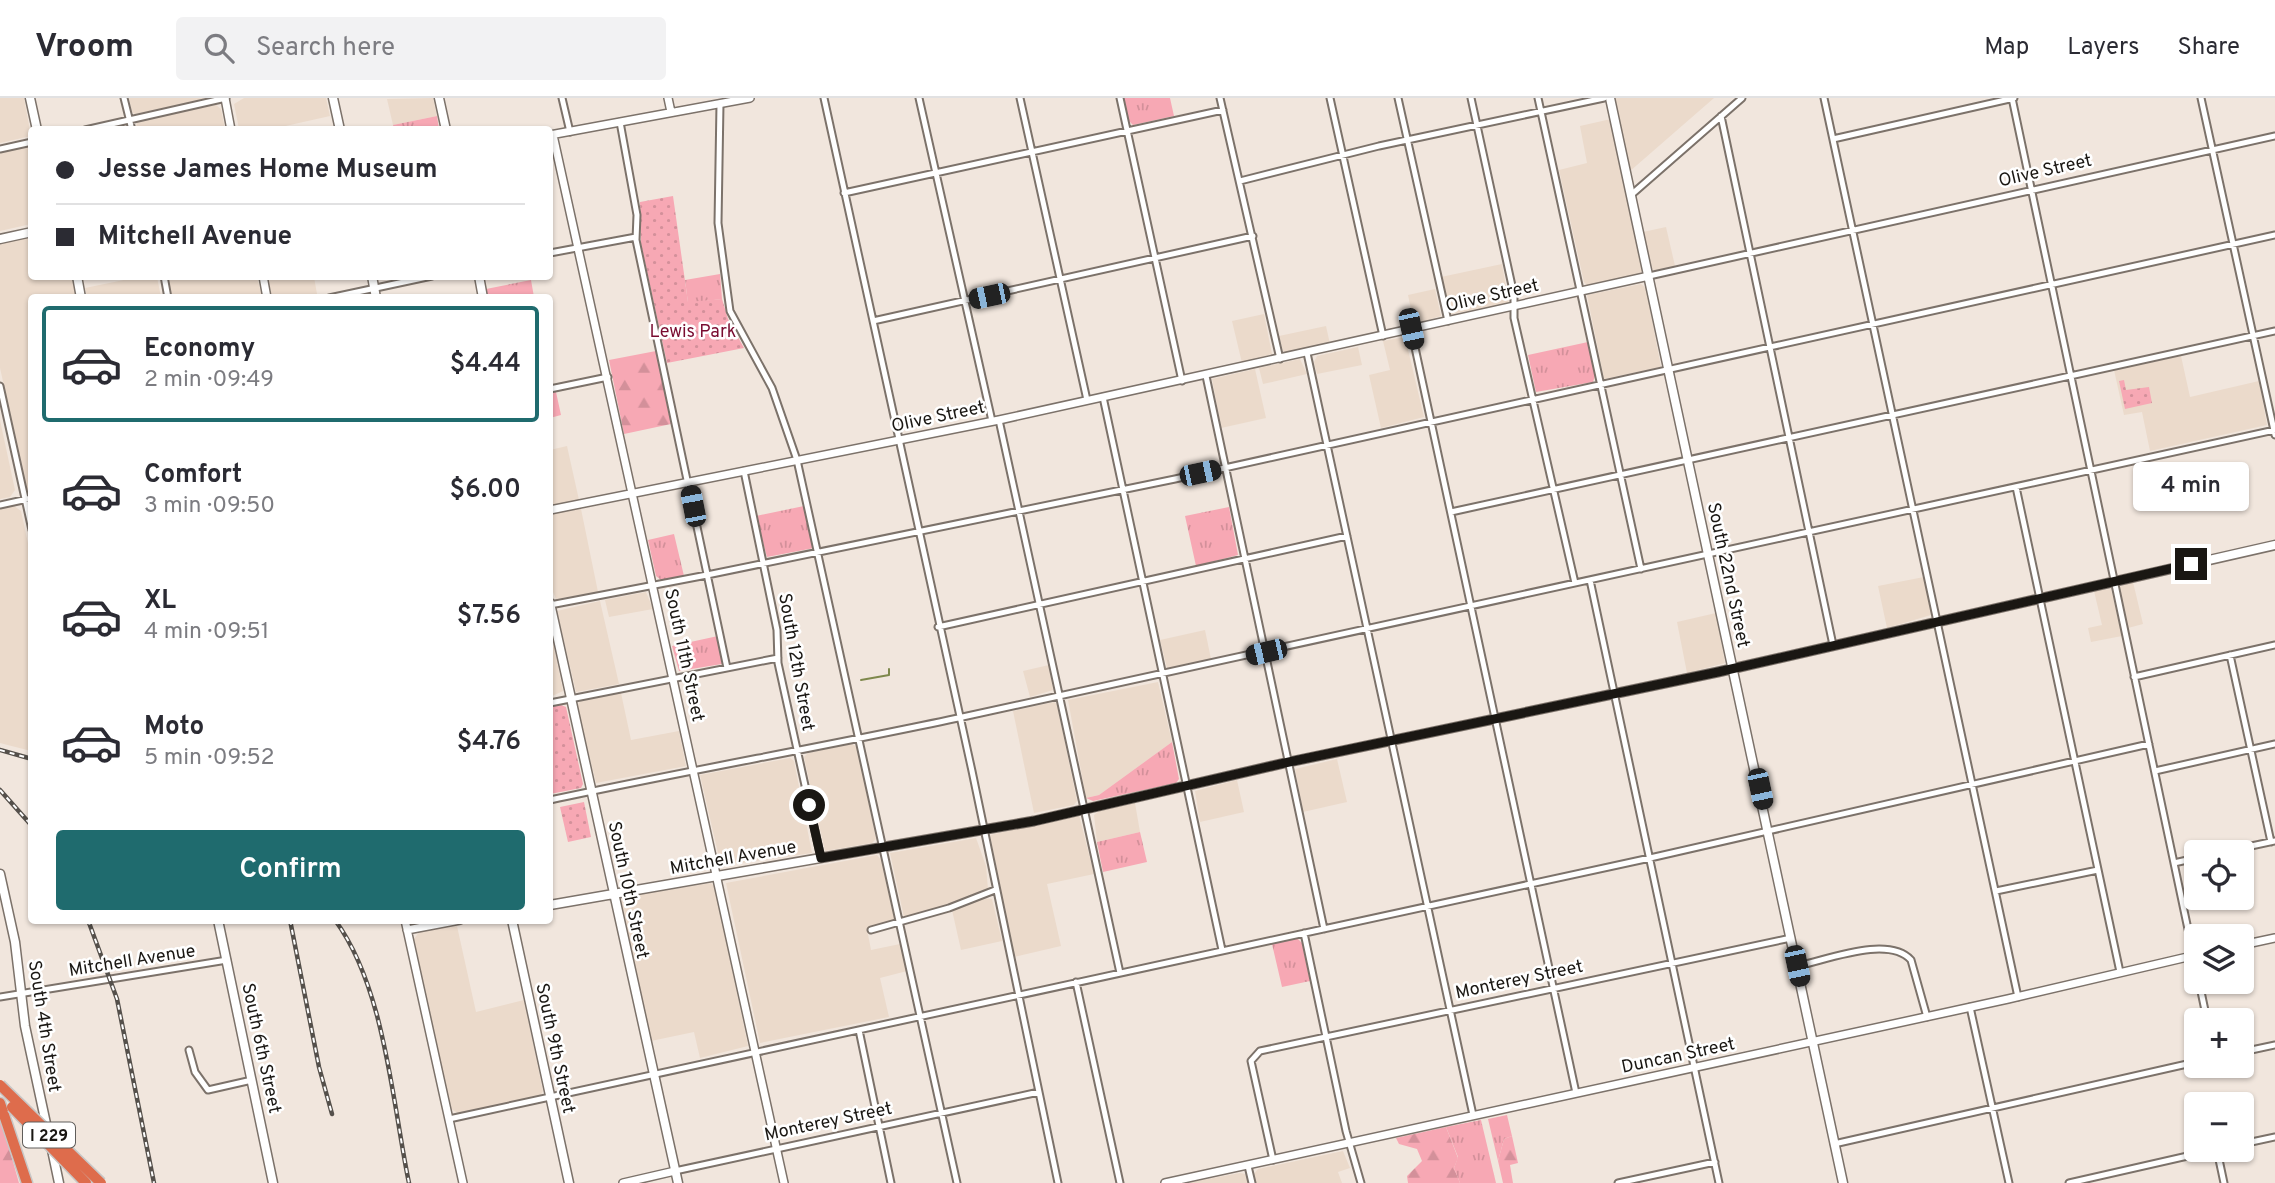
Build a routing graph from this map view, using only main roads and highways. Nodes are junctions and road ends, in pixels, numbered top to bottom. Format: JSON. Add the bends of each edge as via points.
{"nodes":[{"id":1,"x":30,"y":98,"type":"edge"},
{"id":2,"x":332,"y":98,"type":"edge"},
{"id":3,"x":439,"y":98,"type":"edge"},
{"id":4,"x":1610,"y":98,"type":"edge"},
{"id":5,"x":36,"y":126,"type":"edge"},
{"id":6,"x":339,"y":126,"type":"edge"},
{"id":7,"x":445,"y":126,"type":"edge"},
{"id":8,"x":28,"y":233,"type":"edge"},
{"id":9,"x":0,"y":239,"type":"edge"},
{"id":10,"x":2275,"y":545,"type":"edge"},
{"id":11,"x":553,"y":618,"type":"edge"},
{"id":12,"x":1734,"y":668,"type":"junction"},
{"id":13,"x":0,"y":874,"type":"edge"},
{"id":14,"x":614,"y":894,"type":"junction"},
{"id":15,"x":553,"y":904,"type":"edge"},
{"id":16,"x":219,"y":924,"type":"edge"},
{"id":17,"x":513,"y":924,"type":"edge"},
{"id":18,"x":0,"y":1085,"type":"edge"},
{"id":19,"x":0,"y":1094,"type":"edge"},
{"id":20,"x":0,"y":1103,"type":"edge"},
{"id":21,"x":76,"y":1160,"type":"junction"},
{"id":22,"x":27,"y":1183,"type":"edge"},
{"id":23,"x":58,"y":1183,"type":"edge"},
{"id":24,"x":88,"y":1183,"type":"edge"},
{"id":25,"x":101,"y":1183,"type":"edge"},
{"id":26,"x":274,"y":1183,"type":"edge"},
{"id":27,"x":569,"y":1183,"type":"edge"},
{"id":28,"x":678,"y":1183,"type":"edge"},
{"id":29,"x":1843,"y":1183,"type":"edge"}],
"edges":[{"from":1,"to":5,"type":"main road"},
{"from":2,"to":6,"type":"main road"},
{"from":3,"to":7,"type":"main road"},
{"from":4,"to":12,"type":"main road","name":"South 22nd Street"},
{"from":8,"to":9,"type":"main road"},
{"from":10,"to":12,"type":"main road","name":"Mitchell Avenue"},
{"from":11,"to":14,"type":"main road","name":"South 10th Street"},
{"from":12,"to":14,"type":"main road","name":"Mitchell Avenue","via":[[982,832]]},
{"from":12,"to":29,"type":"main road","name":"South 22nd Street"},
{"from":13,"to":23,"type":"main road","name":"South 4th Street"},
{"from":14,"to":15,"type":"main road","name":"Mitchell Avenue"},
{"from":14,"to":28,"type":"main road","name":"South 10th Street"},
{"from":16,"to":26,"type":"main road","name":"South 6th Street"},
{"from":17,"to":27,"type":"main road","name":"South 9th Street"},
{"from":18,"to":21,"type":"highway","number":"I 229","bridge":true},
{"from":19,"to":24,"type":"highway","number":"I 229","bridge":true},
{"from":20,"to":22,"type":"highway"},
{"from":21,"to":24,"type":"highway","bridge":true},
{"from":21,"to":25,"type":"highway","number":"I 229","bridge":true}]}
